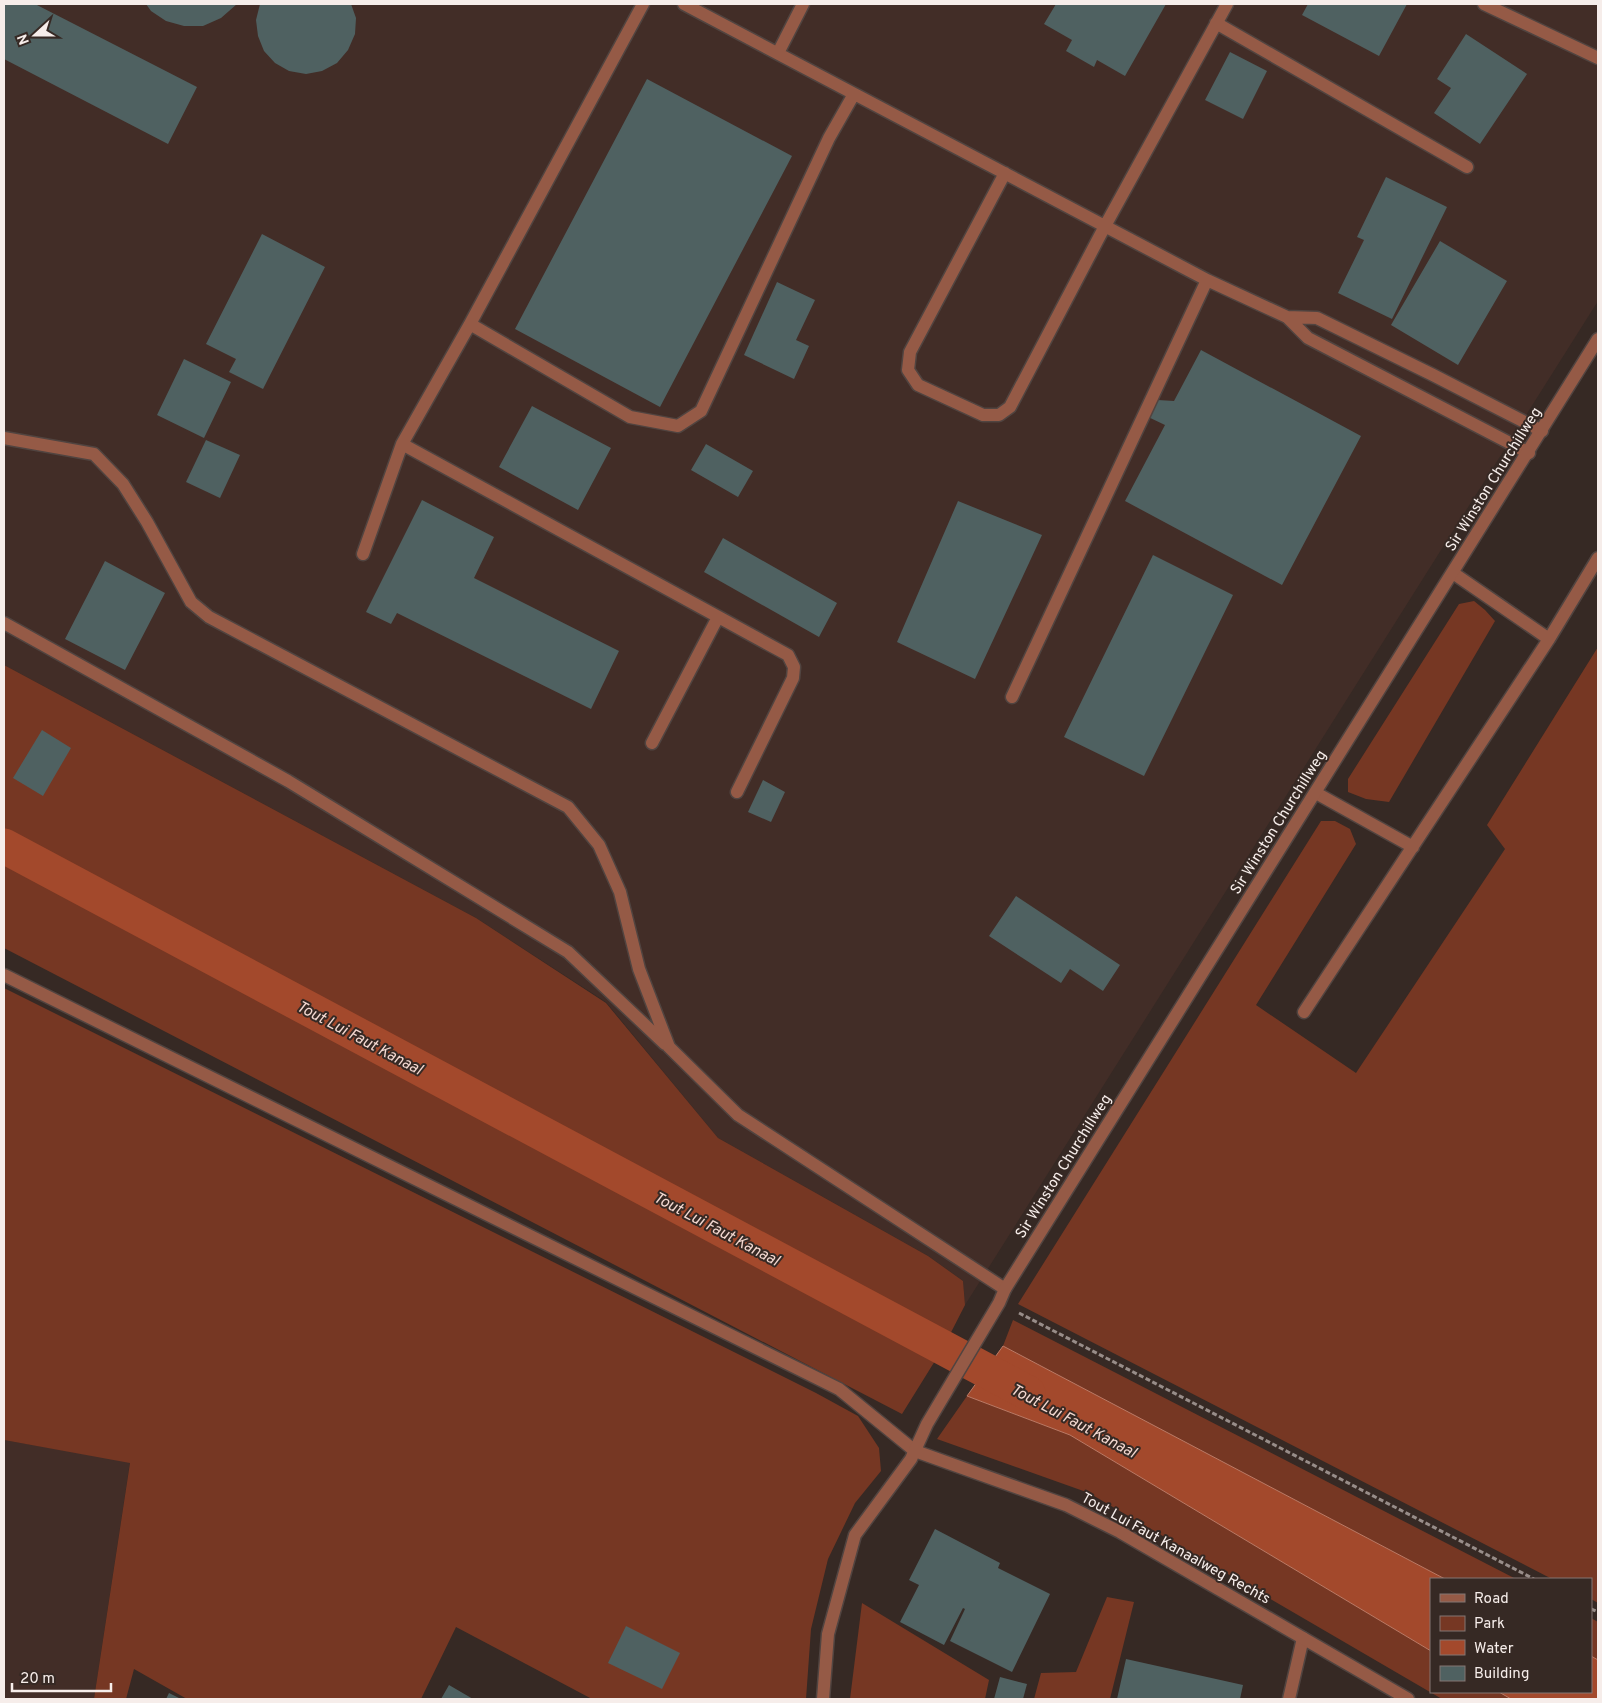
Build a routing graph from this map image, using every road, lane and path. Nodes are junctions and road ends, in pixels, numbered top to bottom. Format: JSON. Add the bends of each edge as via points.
{"nodes":[{"id":1,"x":643,"y":4,"type":"edge"},
{"id":2,"x":684,"y":4,"type":"edge"},
{"id":3,"x":804,"y":4,"type":"edge"},
{"id":4,"x":1227,"y":4,"type":"edge"},
{"id":5,"x":1484,"y":4,"type":"edge"},
{"id":6,"x":1216,"y":23,"type":"junction"},
{"id":7,"x":778,"y":54,"type":"junction"},
{"id":8,"x":1598,"y":58,"type":"edge"},
{"id":9,"x":854,"y":94,"type":"junction"},
{"id":10,"x":1467,"y":167,"type":"dead end"},
{"id":11,"x":1005,"y":173,"type":"junction"},
{"id":12,"x":1105,"y":226,"type":"junction"},
{"id":13,"x":1207,"y":280,"type":"junction"},
{"id":14,"x":1288,"y":317,"type":"junction"},
{"id":15,"x":470,"y":324,"type":"junction"},
{"id":16,"x":1598,"y":340,"type":"edge"},
{"id":17,"x":1542,"y":431,"type":"junction"},
{"id":18,"x":4,"y":438,"type":"edge"},
{"id":19,"x":402,"y":444,"type":"junction"},
{"id":20,"x":1528,"y":453,"type":"junction"},
{"id":21,"x":363,"y":554,"type":"dead end"},
{"id":22,"x":1598,"y":558,"type":"edge"},
{"id":23,"x":1453,"y":573,"type":"junction"},
{"id":24,"x":718,"y":617,"type":"junction"},
{"id":25,"x":4,"y":623,"type":"edge"},
{"id":26,"x":1549,"y":639,"type":"junction"},
{"id":27,"x":1012,"y":697,"type":"dead end"},
{"id":28,"x":652,"y":743,"type":"dead end"},
{"id":29,"x":737,"y":792,"type":"dead end"},
{"id":30,"x":1316,"y":793,"type":"junction"},
{"id":31,"x":1413,"y":847,"type":"junction"},
{"id":32,"x":4,"y":975,"type":"edge"},
{"id":33,"x":1304,"y":1012,"type":"dead end"},
{"id":34,"x":669,"y":1047,"type":"junction"},
{"id":35,"x":1005,"y":1289,"type":"junction"},
{"id":36,"x":999,"y":1303,"type":"junction"},
{"id":37,"x":915,"y":1451,"type":"junction"},
{"id":38,"x":1532,"y":1578,"type":"edge"},
{"id":39,"x":1303,"y":1638,"type":"junction"},
{"id":40,"x":823,"y":1699,"type":"edge"},
{"id":41,"x":1289,"y":1699,"type":"edge"},
{"id":42,"x":1408,"y":1699,"type":"edge"}],
"edges":[{"from":1,"to":15,"type":"street"},
{"from":2,"to":7,"type":"street"},
{"from":3,"to":7,"type":"street"},
{"from":4,"to":6,"type":"street"},
{"from":5,"to":8,"type":"street"},
{"from":6,"to":10,"type":"street"},
{"from":6,"to":12,"type":"street"},
{"from":7,"to":9,"type":"street"},
{"from":9,"to":11,"type":"street"},
{"from":9,"to":15,"type":"street","via":[[829,138],[701,411],[678,426],[630,417]]},
{"from":11,"to":12,"type":"street"},
{"from":11,"to":12,"type":"street","via":[[910,352],[908,370],[918,385],[983,416],[999,415],[1010,407]]},
{"from":12,"to":13,"type":"street"},
{"from":13,"to":14,"type":"street"},
{"from":13,"to":27,"type":"street"},
{"from":14,"to":17,"type":"street","via":[[1317,318]]},
{"from":14,"to":20,"type":"street","via":[[1308,338]]},
{"from":15,"to":19,"type":"street"},
{"from":16,"to":17,"type":"street","name":"Sir Winston Churchillweg"},
{"from":17,"to":20,"type":"street","name":"Sir Winston Churchillweg"},
{"from":18,"to":34,"type":"street","via":[[94,454],[123,484],[190,602],[209,617],[568,807],[599,845],[620,892],[639,969]]},
{"from":19,"to":21,"type":"street"},
{"from":19,"to":24,"type":"street"},
{"from":20,"to":23,"type":"street","name":"Sir Winston Churchillweg"},
{"from":22,"to":26,"type":"street"},
{"from":23,"to":26,"type":"street"},
{"from":23,"to":30,"type":"street","name":"Sir Winston Churchillweg"},
{"from":24,"to":28,"type":"street"},
{"from":24,"to":29,"type":"street","via":[[788,655],[794,667],[793,678]]},
{"from":25,"to":34,"type":"street","via":[[288,781],[568,952]]},
{"from":26,"to":31,"type":"street"},
{"from":30,"to":31,"type":"street"},
{"from":30,"to":35,"type":"street","name":"Sir Winston Churchillweg"},
{"from":31,"to":33,"type":"street"},
{"from":32,"to":37,"type":"street","name":"Tout Lui Faut Kanaalweg Rechts","via":[[839,1389]]},
{"from":34,"to":35,"type":"street","via":[[738,1115]]},
{"from":35,"to":36,"type":"street","name":"Sir Winston Churchillweg"},
{"from":36,"to":37,"type":"street","name":"Sir Winston Churchillweg","via":[[927,1424]]},
{"from":36,"to":38,"type":"path"},
{"from":37,"to":39,"type":"street","name":"Tout Lui Faut Kanaalweg Rechts","via":[[1066,1505],[1120,1532]]},
{"from":37,"to":40,"type":"street","via":[[856,1535],[828,1634]]},
{"from":39,"to":41,"type":"street"},
{"from":39,"to":42,"type":"street","name":"Tout Lui Faut Kanaalweg Rechts"}]}
